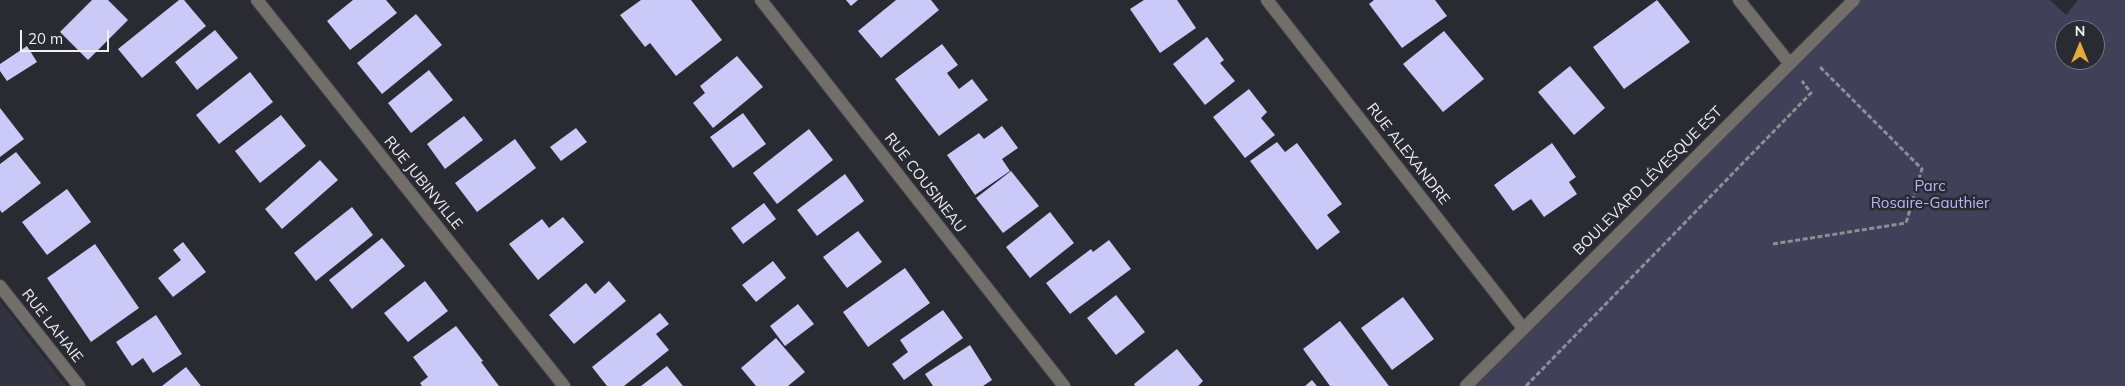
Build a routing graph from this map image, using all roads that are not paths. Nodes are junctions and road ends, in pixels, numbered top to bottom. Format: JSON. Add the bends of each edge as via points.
{"nodes":[{"id":1,"x":257,"y":0,"type":"edge"},
{"id":2,"x":761,"y":0,"type":"edge"},
{"id":3,"x":1267,"y":0,"type":"edge"},
{"id":4,"x":1739,"y":0,"type":"edge"},
{"id":5,"x":1854,"y":0,"type":"edge"},
{"id":6,"x":1790,"y":64,"type":"junction"},
{"id":7,"x":0,"y":286,"type":"edge"},
{"id":8,"x":1523,"y":328,"type":"junction"},
{"id":9,"x":79,"y":386,"type":"edge"},
{"id":10,"x":564,"y":386,"type":"edge"},
{"id":11,"x":1064,"y":386,"type":"edge"},
{"id":12,"x":1466,"y":386,"type":"edge"}],
"edges":[{"from":1,"to":10,"type":"street","name":"RUE JUBINVILLE"},
{"from":2,"to":11,"type":"street","name":"RUE COUSINEAU"},
{"from":3,"to":8,"type":"street","name":"RUE ALEXANDRE"},
{"from":4,"to":6,"type":"street"},
{"from":5,"to":6,"type":"street","name":"BOULEVARD LÉVESQUE EST"},
{"from":6,"to":8,"type":"street","name":"BOULEVARD LÉVESQUE EST"},
{"from":7,"to":9,"type":"street","name":"RUE LAHAIE"},
{"from":8,"to":12,"type":"street","name":"BOULEVARD LÉVESQUE EST"}]}
